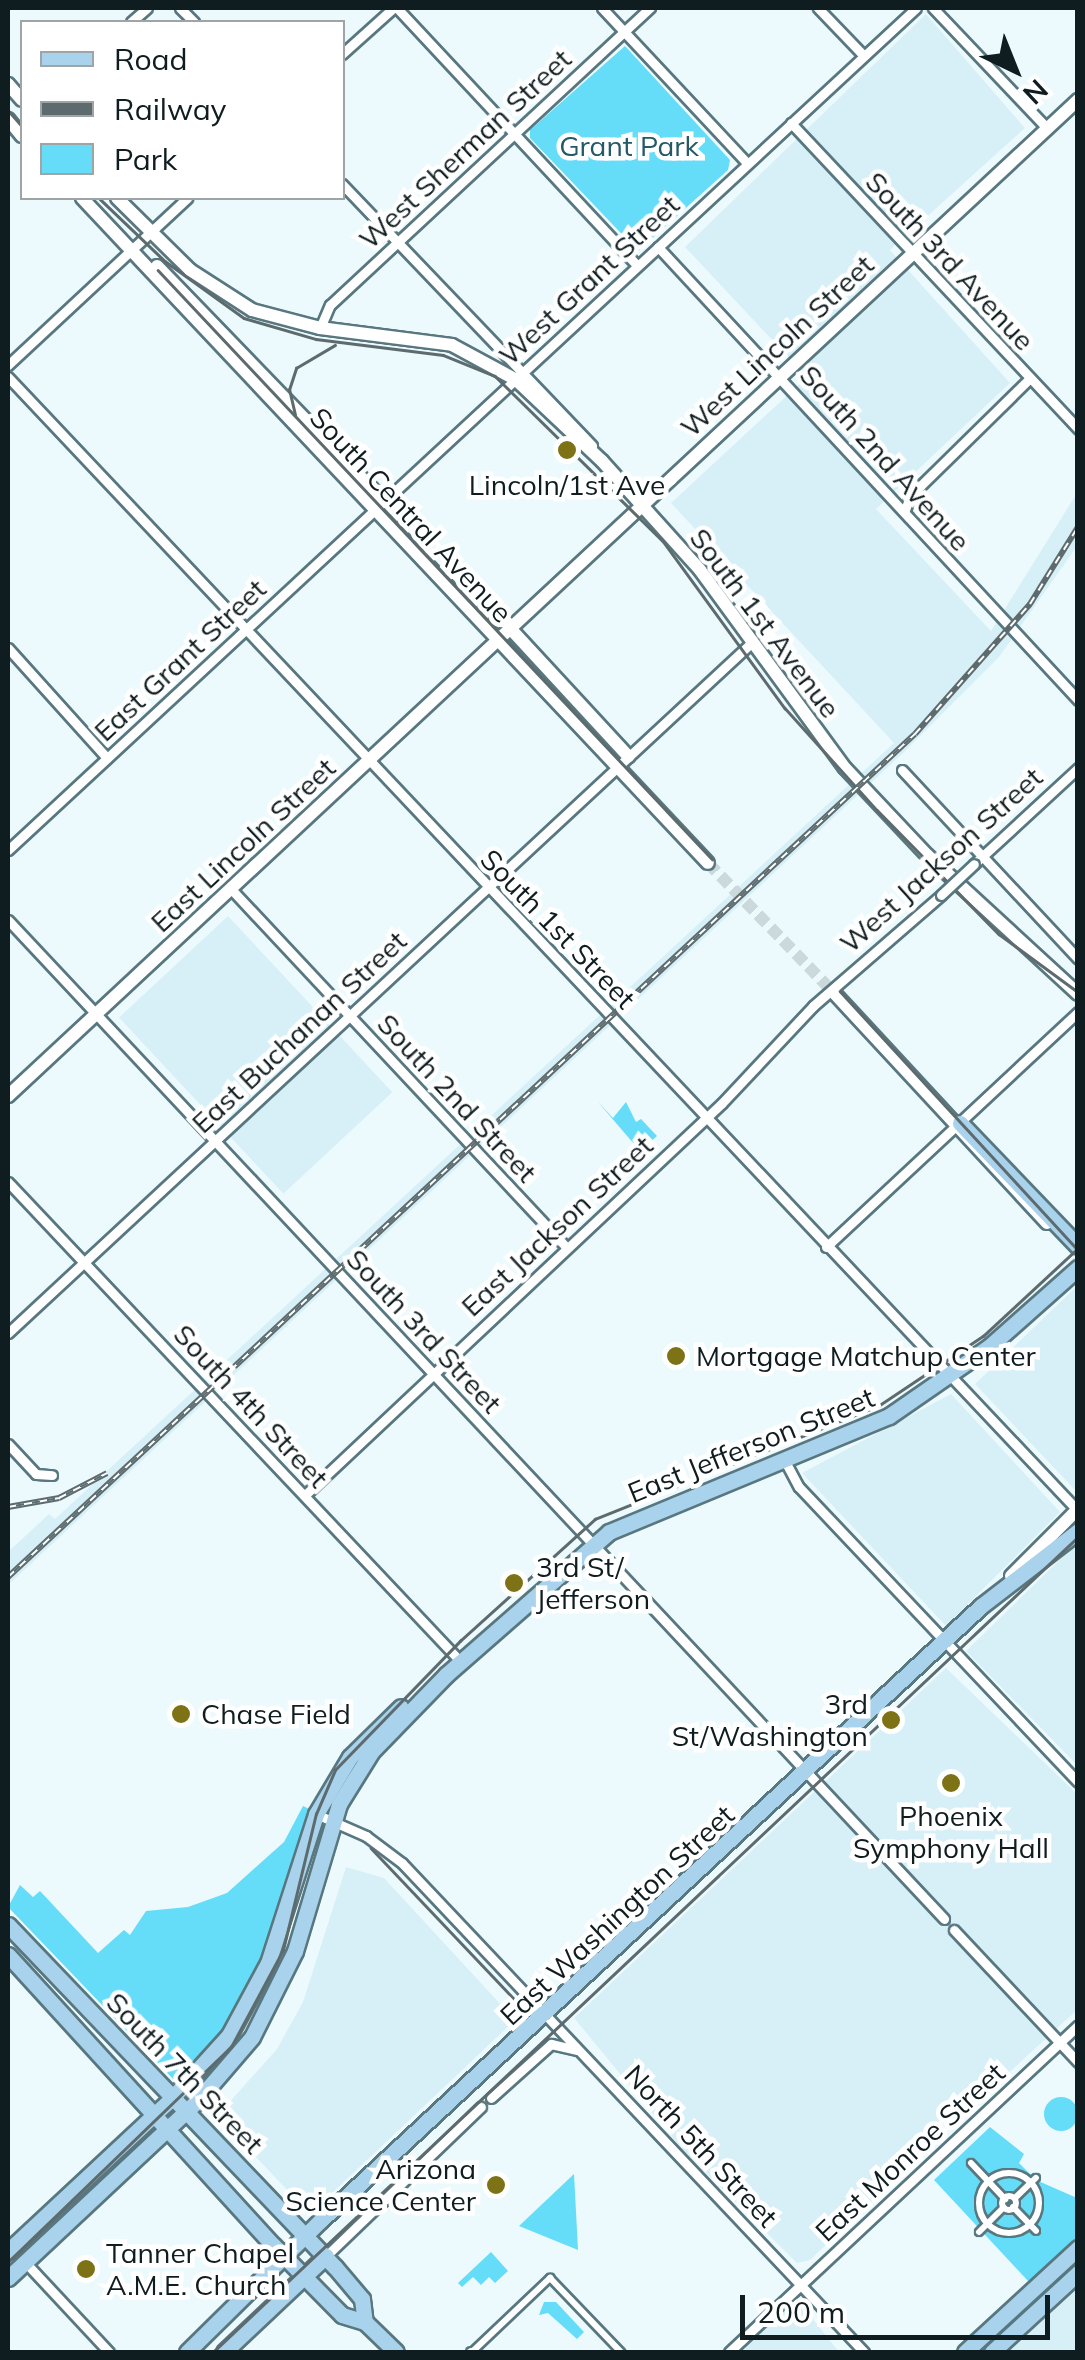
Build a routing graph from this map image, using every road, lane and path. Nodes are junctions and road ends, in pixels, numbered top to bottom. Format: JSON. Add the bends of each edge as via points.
{"nodes":[{"id":1,"x":395,"y":8,"type":"edge"},
{"id":2,"x":602,"y":8,"type":"edge"},
{"id":3,"x":650,"y":8,"type":"edge"},
{"id":4,"x":818,"y":8,"type":"edge"},
{"id":5,"x":916,"y":8,"type":"edge"},
{"id":6,"x":932,"y":8,"type":"edge"},
{"id":7,"x":624,"y":32,"type":"junction"},
{"id":8,"x":345,"y":51,"type":"edge"},
{"id":9,"x":863,"y":55,"type":"junction"},
{"id":10,"x":1078,"y":100,"type":"edge"},
{"id":11,"x":791,"y":123,"type":"junction"},
{"id":12,"x":1047,"y":128,"type":"junction"},
{"id":13,"x":514,"y":133,"type":"junction"},
{"id":14,"x":748,"y":164,"type":"junction"},
{"id":15,"x":345,"y":187,"type":"edge"},
{"id":16,"x":84,"y":200,"type":"edge"},
{"id":17,"x":118,"y":200,"type":"edge"},
{"id":18,"x":185,"y":200,"type":"edge"},
{"id":19,"x":147,"y":234,"type":"junction"},
{"id":20,"x":397,"y":244,"type":"junction"},
{"id":21,"x":658,"y":247,"type":"junction"},
{"id":22,"x":131,"y":248,"type":"junction"},
{"id":23,"x":913,"y":254,"type":"junction"},
{"id":24,"x":637,"y":266,"type":"junction"},
{"id":25,"x":320,"y":328,"type":"junction"},
{"id":26,"x":8,"y":365,"type":"edge"},
{"id":27,"x":520,"y":374,"type":"junction"},
{"id":28,"x":779,"y":376,"type":"junction"},
{"id":29,"x":8,"y":378,"type":"edge"},
{"id":30,"x":1029,"y":379,"type":"junction"},
{"id":31,"x":1078,"y":429,"type":"edge"},
{"id":32,"x":380,"y":505,"type":"junction"},
{"id":33,"x":642,"y":506,"type":"junction"},
{"id":34,"x":904,"y":512,"type":"junction"},
{"id":35,"x":509,"y":627,"type":"junction"},
{"id":36,"x":244,"y":632,"type":"junction"},
{"id":37,"x":494,"y":641,"type":"junction"},
{"id":38,"x":750,"y":644,"type":"junction"},
{"id":39,"x":8,"y":648,"type":"edge"},
{"id":40,"x":1078,"y":700,"type":"edge"},
{"id":41,"x":108,"y":758,"type":"junction"},
{"id":42,"x":369,"y":762,"type":"junction"},
{"id":43,"x":622,"y":762,"type":"junction"},
{"id":44,"x":1078,"y":768,"type":"edge"},
{"id":45,"x":902,"y":770,"type":"dead end"},
{"id":46,"x":8,"y":850,"type":"edge"},
{"id":47,"x":982,"y":856,"type":"junction"},
{"id":48,"x":708,"y":863,"type":"tunnel mouth"},
{"id":49,"x":488,"y":887,"type":"junction"},
{"id":50,"x":232,"y":890,"type":"junction"},
{"id":51,"x":8,"y":920,"type":"edge"},
{"id":52,"x":1078,"y":960,"type":"edge"},
{"id":53,"x":835,"y":990,"type":"junction"},
{"id":54,"x":1078,"y":994,"type":"edge"},
{"id":55,"x":1078,"y":1012,"type":"edge"},
{"id":56,"x":96,"y":1014,"type":"junction"},
{"id":57,"x":349,"y":1016,"type":"junction"},
{"id":58,"x":8,"y":1096,"type":"edge"},
{"id":59,"x":705,"y":1118,"type":"junction"},
{"id":60,"x":959,"y":1124,"type":"junction"},
{"id":61,"x":215,"y":1142,"type":"junction"},
{"id":62,"x":8,"y":1182,"type":"edge"},
{"id":63,"x":1019,"y":1191,"type":"junction"},
{"id":64,"x":1078,"y":1246,"type":"edge"},
{"id":65,"x":826,"y":1247,"type":"junction"},
{"id":66,"x":567,"y":1248,"type":"junction"},
{"id":67,"x":1078,"y":1255,"type":"edge"},
{"id":68,"x":84,"y":1263,"type":"junction"},
{"id":69,"x":1078,"y":1268,"type":"edge"},
{"id":70,"x":8,"y":1333,"type":"edge"},
{"id":71,"x":432,"y":1373,"type":"junction"},
{"id":72,"x":950,"y":1376,"type":"junction"},
{"id":73,"x":8,"y":1444,"type":"edge"},
{"id":74,"x":786,"y":1463,"type":"junction"},
{"id":75,"x":52,"y":1475,"type":"dead end"},
{"id":76,"x":304,"y":1495,"type":"junction"},
{"id":77,"x":1077,"y":1510,"type":"edge"},
{"id":78,"x":1078,"y":1531,"type":"edge"},
{"id":79,"x":594,"y":1542,"type":"junction"},
{"id":80,"x":982,"y":1606,"type":"junction"},
{"id":81,"x":945,"y":1644,"type":"junction"},
{"id":82,"x":461,"y":1662,"type":"junction"},
{"id":83,"x":808,"y":1772,"type":"junction"},
{"id":84,"x":1076,"y":1777,"type":"edge"},
{"id":85,"x":324,"y":1818,"type":"junction"},
{"id":86,"x":944,"y":1919,"type":"dead end"},
{"id":87,"x":8,"y":1926,"type":"edge"},
{"id":88,"x":954,"y":1930,"type":"dead end"},
{"id":89,"x":8,"y":1955,"type":"edge"},
{"id":90,"x":546,"y":2015,"type":"junction"},
{"id":91,"x":1078,"y":2025,"type":"edge"},
{"id":92,"x":1058,"y":2043,"type":"junction"},
{"id":93,"x":580,"y":2051,"type":"junction"},
{"id":94,"x":1078,"y":2062,"type":"edge"},
{"id":95,"x":173,"y":2096,"type":"junction"},
{"id":96,"x":491,"y":2098,"type":"dead end"},
{"id":97,"x":481,"y":2107,"type":"dead end"},
{"id":98,"x":187,"y":2110,"type":"junction"},
{"id":99,"x":152,"y":2117,"type":"junction"},
{"id":100,"x":164,"y":2131,"type":"junction"},
{"id":101,"x":971,"y":2163,"type":"dead end"},
{"id":102,"x":1034,"y":2180,"type":"junction"},
{"id":103,"x":988,"y":2181,"type":"junction"},
{"id":104,"x":1009,"y":2203,"type":"junction"},
{"id":105,"x":987,"y":2224,"type":"junction"},
{"id":106,"x":1033,"y":2228,"type":"junction"},
{"id":107,"x":978,"y":2232,"type":"dead end"},
{"id":108,"x":306,"y":2236,"type":"junction"},
{"id":109,"x":1078,"y":2248,"type":"edge"},
{"id":110,"x":8,"y":2251,"type":"edge"},
{"id":111,"x":326,"y":2256,"type":"junction"},
{"id":112,"x":286,"y":2257,"type":"junction"},
{"id":113,"x":24,"y":2262,"type":"junction"},
{"id":114,"x":1078,"y":2273,"type":"edge"},
{"id":115,"x":305,"y":2277,"type":"junction"},
{"id":116,"x":8,"y":2278,"type":"edge"},
{"id":117,"x":801,"y":2285,"type":"junction"},
{"id":118,"x":365,"y":2322,"type":"junction"},
{"id":119,"x":110,"y":2352,"type":"edge"},
{"id":120,"x":187,"y":2352,"type":"edge"},
{"id":121,"x":224,"y":2352,"type":"edge"},
{"id":122,"x":396,"y":2352,"type":"edge"},
{"id":123,"x":472,"y":2352,"type":"edge"},
{"id":124,"x":622,"y":2352,"type":"edge"},
{"id":125,"x":729,"y":2352,"type":"edge"},
{"id":126,"x":864,"y":2352,"type":"edge"},
{"id":127,"x":964,"y":2352,"type":"edge"},
{"id":128,"x":992,"y":2352,"type":"edge"}],
"edges":[{"from":1,"to":8,"type":"street"},
{"from":1,"to":13,"type":"street"},
{"from":2,"to":7,"type":"street"},
{"from":3,"to":7,"type":"street","name":"West Sherman Street"},
{"from":4,"to":9,"type":"street"},
{"from":5,"to":9,"type":"street","name":"West Grant Street"},
{"from":6,"to":12,"type":"street"},
{"from":7,"to":13,"type":"street","name":"West Sherman Street"},
{"from":7,"to":14,"type":"street"},
{"from":9,"to":11,"type":"street","name":"West Grant Street"},
{"from":10,"to":12,"type":"main road","name":"West Lincoln Street"},
{"from":11,"to":14,"type":"street","name":"West Grant Street"},
{"from":11,"to":23,"type":"street","name":"South 3rd Avenue"},
{"from":12,"to":23,"type":"main road","name":"West Lincoln Street"},
{"from":13,"to":20,"type":"street","name":"West Sherman Street"},
{"from":13,"to":24,"type":"street"},
{"from":14,"to":21,"type":"street","name":"West Grant Street"},
{"from":15,"to":20,"type":"street"},
{"from":16,"to":22,"type":"main road","name":"South Central Avenue"},
{"from":17,"to":19,"type":"main road"},
{"from":18,"to":19,"type":"street"},
{"from":19,"to":22,"type":"street"},
{"from":19,"to":25,"type":"main road","via":[[252,310]]},
{"from":20,"to":25,"type":"street","name":"West Sherman Street","via":[[330,304]]},
{"from":20,"to":27,"type":"street"},
{"from":21,"to":24,"type":"street","name":"West Grant Street"},
{"from":21,"to":28,"type":"street","name":"South 2nd Avenue"},
{"from":22,"to":26,"type":"street"},
{"from":22,"to":32,"type":"main road","name":"South Central Avenue"},
{"from":23,"to":28,"type":"main road","name":"West Lincoln Street"},
{"from":23,"to":30,"type":"street","name":"South 3rd Avenue"},
{"from":24,"to":27,"type":"street","name":"West Grant Street"},
{"from":25,"to":27,"type":"main road","via":[[452,345]]},
{"from":27,"to":32,"type":"street","name":"West Grant Street"},
{"from":27,"to":33,"type":"main road","name":"South 1st Avenue"},
{"from":28,"to":33,"type":"main road","name":"West Lincoln Street"},
{"from":28,"to":34,"type":"street","name":"South 2nd Avenue"},
{"from":29,"to":36,"type":"street","name":"South 1st Street"},
{"from":30,"to":31,"type":"street","name":"South 3rd Avenue"},
{"from":30,"to":34,"type":"street","via":[[910,496]]},
{"from":32,"to":36,"type":"street","name":"East Grant Street"},
{"from":32,"to":37,"type":"main road","name":"South Central Avenue"},
{"from":33,"to":35,"type":"main road","name":"West Lincoln Street"},
{"from":33,"to":38,"type":"main road","name":"South 1st Avenue","via":[[718,594]]},
{"from":34,"to":40,"type":"street","name":"South 2nd Avenue"},
{"from":35,"to":37,"type":"main road","name":"East Lincoln Street"},
{"from":35,"to":43,"type":"main road"},
{"from":36,"to":41,"type":"street","name":"East Grant Street"},
{"from":36,"to":42,"type":"street","name":"South 1st Street"},
{"from":37,"to":42,"type":"main road","name":"East Lincoln Street"},
{"from":37,"to":43,"type":"main road","name":"South Central Avenue"},
{"from":38,"to":43,"type":"street","name":"East Buchanan Street"},
{"from":38,"to":54,"type":"main road","name":"South 1st Avenue","via":[[845,768],[927,856]]},
{"from":39,"to":41,"type":"street"},
{"from":41,"to":46,"type":"street","name":"East Grant Street"},
{"from":42,"to":49,"type":"street","name":"South 1st Street"},
{"from":42,"to":50,"type":"main road","name":"East Lincoln Street"},
{"from":43,"to":48,"type":"main road","name":"South Central Avenue"},
{"from":43,"to":49,"type":"street","name":"East Buchanan Street"},
{"from":44,"to":47,"type":"street","name":"West Jackson Street"},
{"from":45,"to":47,"type":"street"},
{"from":47,"to":52,"type":"street"},
{"from":47,"to":53,"type":"street","name":"West Jackson Street","bridge":true},
{"from":49,"to":57,"type":"street","name":"East Buchanan Street"},
{"from":49,"to":59,"type":"street","name":"South 1st Street"},
{"from":50,"to":56,"type":"main road","name":"East Lincoln Street"},
{"from":50,"to":57,"type":"street","name":"South 2nd Street"},
{"from":51,"to":56,"type":"street","name":"South 3rd Street"},
{"from":53,"to":59,"type":"street","name":"East Jackson Street"},
{"from":53,"to":60,"type":"main road"},
{"from":55,"to":60,"type":"street"},
{"from":56,"to":58,"type":"main road","name":"East Lincoln Street"},
{"from":56,"to":61,"type":"street","name":"South 3rd Street"},
{"from":57,"to":61,"type":"street","name":"East Buchanan Street"},
{"from":57,"to":66,"type":"street","name":"South 2nd Street"},
{"from":59,"to":65,"type":"street","name":"South 1st Street"},
{"from":59,"to":66,"type":"street","name":"East Jackson Street"},
{"from":60,"to":63,"type":"main road"},
{"from":60,"to":65,"type":"street"},
{"from":61,"to":68,"type":"street","name":"East Buchanan Street"},
{"from":61,"to":71,"type":"street","name":"South 3rd Street"},
{"from":62,"to":68,"type":"street","name":"South 4th Street"},
{"from":63,"to":64,"type":"main road"},
{"from":63,"to":67,"type":"main road"},
{"from":65,"to":72,"type":"street","name":"South 1st Street"},
{"from":66,"to":71,"type":"street","name":"East Jackson Street"},
{"from":68,"to":70,"type":"street","name":"East Buchanan Street"},
{"from":68,"to":76,"type":"street","name":"South 4th Street"},
{"from":69,"to":72,"type":"main road","name":"East Jefferson Street"},
{"from":71,"to":76,"type":"street","name":"East Jackson Street"},
{"from":71,"to":79,"type":"street","name":"South 3rd Street"},
{"from":72,"to":74,"type":"main road","name":"East Jefferson Street","via":[[845,1440]]},
{"from":72,"to":77,"type":"street","name":"South 1st Street"},
{"from":73,"to":75,"type":"street","via":[[36,1474]]},
{"from":74,"to":79,"type":"main road","name":"East Jefferson Street","via":[[629,1522]]},
{"from":74,"to":81,"type":"street","via":[[798,1487]]},
{"from":76,"to":82,"type":"street","name":"South 4th Street"},
{"from":77,"to":80,"type":"main road","name":"East Washington Street"},
{"from":78,"to":80,"type":"main road"},
{"from":79,"to":82,"type":"main road","name":"East Jefferson Street"},
{"from":79,"to":83,"type":"street","name":"South 3rd Street"},
{"from":80,"to":81,"type":"main road","name":"East Washington Street"},
{"from":81,"to":83,"type":"main road","name":"East Washington Street"},
{"from":81,"to":84,"type":"street"},
{"from":82,"to":85,"type":"main road","name":"East Jefferson Street","via":[[372,1732]]},
{"from":83,"to":86,"type":"street","name":"South 3rd Street"},
{"from":83,"to":90,"type":"main road","name":"East Washington Street"},
{"from":85,"to":90,"type":"street","name":"North 5th Street","via":[[394,1856]]},
{"from":85,"to":95,"type":"main road","name":"East Jefferson Street","via":[[256,1992]]},
{"from":85,"to":98,"type":"main road","name":"East Jefferson Street","via":[[310,1905],[276,1997],[226,2072]]},
{"from":87,"to":95,"type":"main road","name":"South 7th Street"},
{"from":88,"to":92,"type":"street"},
{"from":89,"to":99,"type":"main road","name":"South 7th Street"},
{"from":90,"to":93,"type":"street","name":"North 5th Street"},
{"from":90,"to":108,"type":"main road","name":"East Washington Street"},
{"from":91,"to":92,"type":"street","name":"East Monroe Street"},
{"from":92,"to":94,"type":"street"},
{"from":92,"to":117,"type":"street","name":"East Monroe Street"},
{"from":93,"to":96,"type":"street","name":"East Washington Street","via":[[551,2044]]},
{"from":93,"to":117,"type":"street","name":"North 5th Street"},
{"from":95,"to":98,"type":"main road","name":"South 7th Street"},
{"from":95,"to":99,"type":"main road","name":"East Jefferson Street"},
{"from":97,"to":111,"type":"street"},
{"from":98,"to":100,"type":"main road","name":"East Jefferson Street"},
{"from":98,"to":108,"type":"main road","name":"South 7th Street"},
{"from":99,"to":100,"type":"main road","name":"South 7th Street"},
{"from":99,"to":110,"type":"main road","name":"East Jefferson Street"},
{"from":100,"to":112,"type":"main road","name":"South 7th Street"},
{"from":100,"to":113,"type":"main road","name":"East Jefferson Street"},
{"from":101,"to":103,"type":"street"},
{"from":102,"to":103,"type":"street","via":[[1010,2173]]},
{"from":102,"to":104,"type":"street"},
{"from":102,"to":106,"type":"street","via":[[1039,2207]]},
{"from":103,"to":104,"type":"street"},
{"from":103,"to":105,"type":"street","via":[[979,2202]]},
{"from":104,"to":105,"type":"street"},
{"from":104,"to":106,"type":"street"},
{"from":105,"to":106,"type":"street","via":[[1007,2234]]},
{"from":105,"to":107,"type":"street"},
{"from":108,"to":111,"type":"main road","name":"South 7th Street"},
{"from":108,"to":112,"type":"main road","name":"East Washington Street"},
{"from":109,"to":127,"type":"main road"},
{"from":111,"to":115,"type":"main road"},
{"from":111,"to":118,"type":"main road","name":"South 7th Street","via":[[362,2299]]},
{"from":112,"to":115,"type":"main road","name":"South 7th Street"},
{"from":112,"to":120,"type":"main road","name":"East Washington Street"},
{"from":113,"to":116,"type":"main road","name":"East Jefferson Street"},
{"from":113,"to":119,"type":"street"},
{"from":114,"to":128,"type":"main road"},
{"from":115,"to":118,"type":"main road","name":"South 7th Street","via":[[342,2315]]},
{"from":115,"to":121,"type":"main road"},
{"from":117,"to":125,"type":"street","name":"East Monroe Street"},
{"from":117,"to":126,"type":"street","name":"North 5th Street"},
{"from":118,"to":122,"type":"main road"},
{"from":123,"to":124,"type":"street","via":[[550,2278]]}]}
